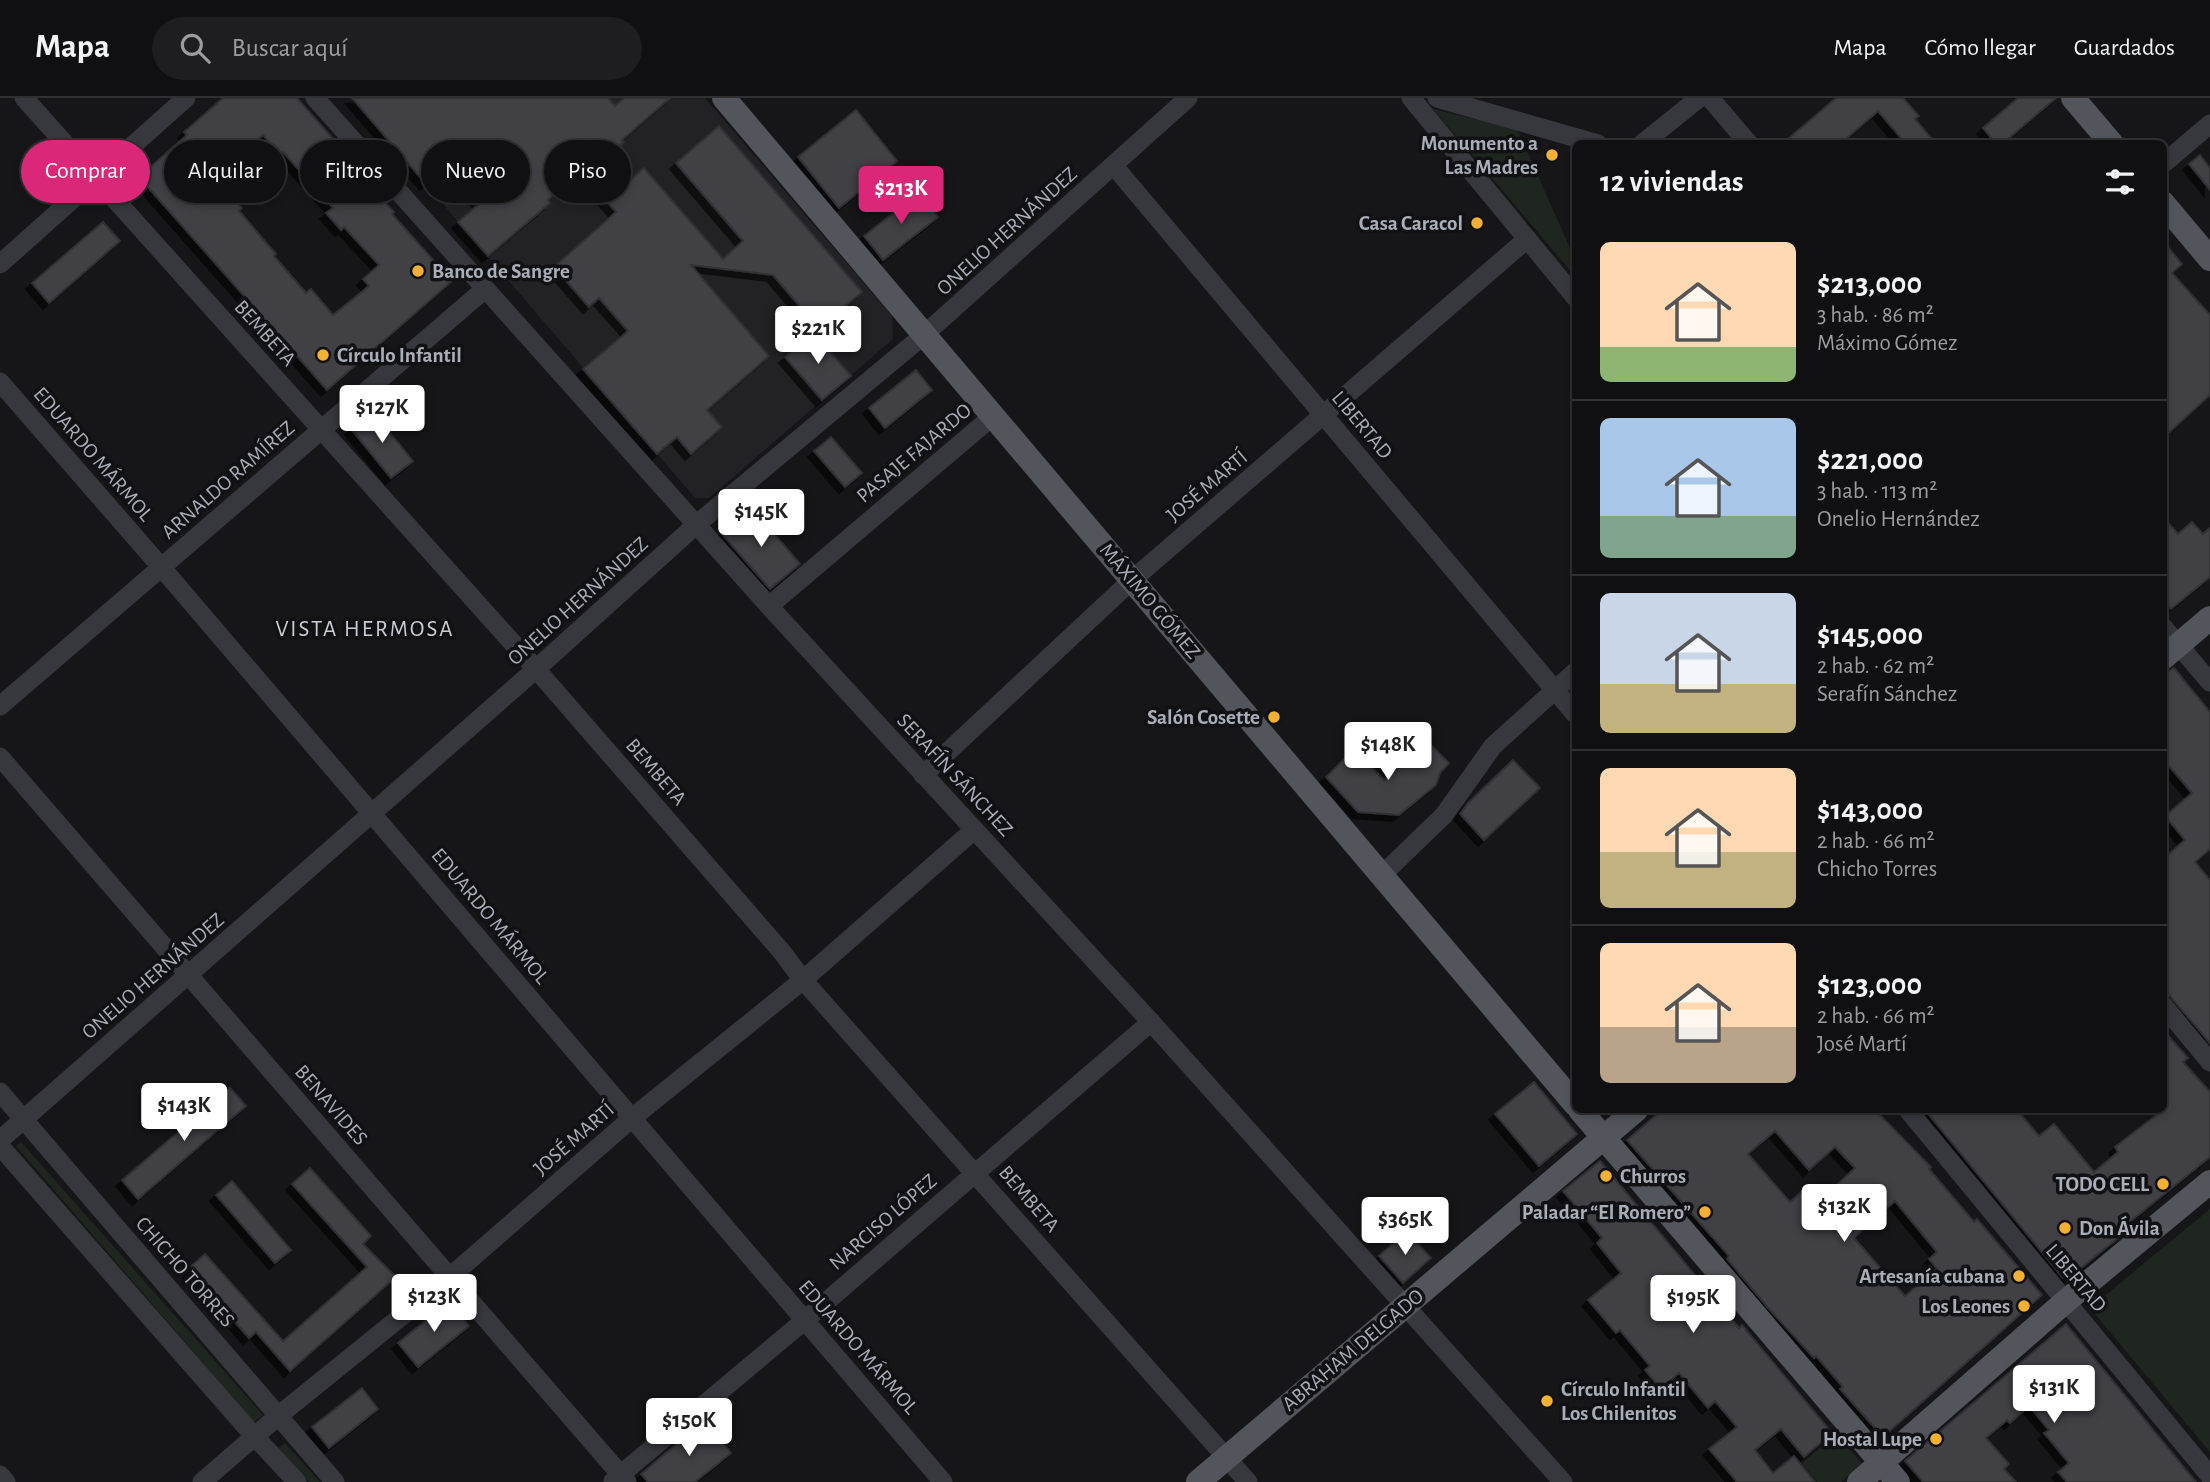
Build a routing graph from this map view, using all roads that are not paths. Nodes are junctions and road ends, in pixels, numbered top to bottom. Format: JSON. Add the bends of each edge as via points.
{"nodes":[{"id":1,"x":24,"y":98,"type":"edge"},
{"id":2,"x":186,"y":98,"type":"edge"},
{"id":3,"x":315,"y":98,"type":"edge"},
{"id":4,"x":724,"y":98,"type":"edge"},
{"id":5,"x":1188,"y":98,"type":"edge"},
{"id":6,"x":1411,"y":98,"type":"edge"},
{"id":7,"x":1437,"y":98,"type":"edge"},
{"id":8,"x":1699,"y":98,"type":"edge"},
{"id":9,"x":1710,"y":98,"type":"edge"},
{"id":10,"x":2073,"y":98,"type":"edge"},
{"id":11,"x":2210,"y":124,"type":"edge"},
{"id":12,"x":61,"y":140,"type":"edge"},
{"id":13,"x":139,"y":140,"type":"edge"},
{"id":14,"x":1584,"y":140,"type":"edge"},
{"id":15,"x":1647,"y":140,"type":"edge"},
{"id":16,"x":1746,"y":140,"type":"edge"},
{"id":17,"x":2109,"y":140,"type":"edge"},
{"id":18,"x":2167,"y":161,"type":"edge"},
{"id":19,"x":1114,"y":166,"type":"junction"},
{"id":20,"x":69,"y":203,"type":"edge"},
{"id":21,"x":118,"y":203,"type":"edge"},
{"id":22,"x":2167,"y":208,"type":"edge"},
{"id":23,"x":1527,"y":239,"type":"junction"},
{"id":24,"x":2210,"y":259,"type":"edge"},
{"id":25,"x":0,"y":264,"type":"edge"},
{"id":26,"x":485,"y":289,"type":"junction"},
{"id":27,"x":1572,"y":293,"type":"edge"},
{"id":28,"x":925,"y":334,"type":"junction"},
{"id":29,"x":0,"y":382,"type":"edge"},
{"id":30,"x":993,"y":416,"type":"junction"},
{"id":31,"x":1325,"y":416,"type":"junction"},
{"id":32,"x":321,"y":429,"type":"junction"},
{"id":33,"x":697,"y":524,"type":"junction"},
{"id":34,"x":162,"y":568,"type":"junction"},
{"id":35,"x":1132,"y":580,"type":"junction"},
{"id":36,"x":769,"y":606,"type":"junction"},
{"id":37,"x":2210,"y":618,"type":"edge"},
{"id":38,"x":2168,"y":643,"type":"edge"},
{"id":39,"x":536,"y":669,"type":"junction"},
{"id":40,"x":1572,"y":675,"type":"edge"},
{"id":41,"x":2210,"y":682,"type":"edge"},
{"id":42,"x":1555,"y":690,"type":"junction"},
{"id":43,"x":0,"y":706,"type":"edge"},
{"id":44,"x":1572,"y":710,"type":"edge"},
{"id":45,"x":0,"y":757,"type":"edge"},
{"id":46,"x":923,"y":775,"type":"junction"},
{"id":47,"x":372,"y":813,"type":"junction"},
{"id":48,"x":974,"y":830,"type":"junction"},
{"id":49,"x":1382,"y":875,"type":"junction"},
{"id":50,"x":189,"y":975,"type":"junction"},
{"id":51,"x":803,"y":980,"type":"junction"},
{"id":52,"x":2167,"y":1010,"type":"edge"},
{"id":53,"x":1151,"y":1022,"type":"junction"},
{"id":54,"x":2210,"y":1062,"type":"edge"},
{"id":55,"x":0,"y":1092,"type":"edge"},
{"id":56,"x":1572,"y":1100,"type":"edge"},
{"id":57,"x":1583,"y":1113,"type":"edge"},
{"id":58,"x":1632,"y":1113,"type":"edge"},
{"id":59,"x":1910,"y":1113,"type":"edge"},
{"id":60,"x":632,"y":1118,"type":"junction"},
{"id":61,"x":24,"y":1120,"type":"junction"},
{"id":62,"x":1604,"y":1137,"type":"junction"},
{"id":63,"x":0,"y":1143,"type":"edge"},
{"id":64,"x":975,"y":1172,"type":"junction"},
{"id":65,"x":2210,"y":1182,"type":"edge"},
{"id":66,"x":450,"y":1277,"type":"junction"},
{"id":67,"x":2066,"y":1301,"type":"junction"},
{"id":68,"x":1405,"y":1306,"type":"junction"},
{"id":69,"x":805,"y":1320,"type":"junction"},
{"id":70,"x":278,"y":1416,"type":"junction"},
{"id":71,"x":255,"y":1437,"type":"junction"},
{"id":72,"x":1227,"y":1457,"type":"junction"},
{"id":73,"x":1882,"y":1463,"type":"junction"},
{"id":74,"x":0,"y":1475,"type":"edge"},
{"id":75,"x":2210,"y":1476,"type":"edge"},
{"id":76,"x":620,"y":1480,"type":"edge"},
{"id":77,"x":6,"y":1482,"type":"edge"},
{"id":78,"x":202,"y":1482,"type":"edge"},
{"id":79,"x":297,"y":1482,"type":"edge"},
{"id":80,"x":335,"y":1482,"type":"edge"},
{"id":81,"x":943,"y":1482,"type":"edge"},
{"id":82,"x":1198,"y":1482,"type":"edge"},
{"id":83,"x":1248,"y":1482,"type":"edge"},
{"id":84,"x":1563,"y":1482,"type":"edge"},
{"id":85,"x":1859,"y":1482,"type":"edge"},
{"id":86,"x":1898,"y":1482,"type":"edge"}],
"edges":[{"from":1,"to":12,"type":"street","name":"BEMBETA"},
{"from":2,"to":13,"type":"street"},
{"from":3,"to":26,"type":"street","name":"SERAFÍN SÁNCHEZ"},
{"from":4,"to":28,"type":"main road","name":"MÁXIMO GÓMEZ"},
{"from":5,"to":19,"type":"street","name":"ONELIO HERNÁNDEZ"},
{"from":6,"to":23,"type":"street"},
{"from":7,"to":14,"type":"street"},
{"from":8,"to":15,"type":"street"},
{"from":9,"to":16,"type":"street"},
{"from":10,"to":17,"type":"main road"},
{"from":11,"to":18,"type":"street"},
{"from":19,"to":28,"type":"street","name":"ONELIO HERNÁNDEZ"},
{"from":19,"to":31,"type":"street","name":"LIBERTAD"},
{"from":20,"to":25,"type":"street"},
{"from":21,"to":32,"type":"street","name":"BEMBETA"},
{"from":22,"to":24,"type":"main road"},
{"from":23,"to":27,"type":"street"},
{"from":23,"to":31,"type":"street","name":"JOSÉ MARTÍ"},
{"from":26,"to":32,"type":"street","name":"ARNALDO RAMÍREZ"},
{"from":26,"to":33,"type":"street","name":"SERAFÍN SÁNCHEZ"},
{"from":28,"to":30,"type":"main road","name":"MÁXIMO GÓMEZ"},
{"from":28,"to":33,"type":"street","name":"ONELIO HERNÁNDEZ"},
{"from":29,"to":34,"type":"street","name":"EDUARDO MÁRMOL"},
{"from":30,"to":35,"type":"main road","name":"MÁXIMO GÓMEZ"},
{"from":30,"to":36,"type":"street","name":"PASAJE FAJARDO"},
{"from":31,"to":35,"type":"street","name":"JOSÉ MARTÍ"},
{"from":31,"to":42,"type":"street","name":"LIBERTAD"},
{"from":32,"to":34,"type":"street","name":"ARNALDO RAMÍREZ"},
{"from":32,"to":39,"type":"street","name":"BEMBETA"},
{"from":33,"to":36,"type":"street","name":"SERAFÍN SÁNCHEZ"},
{"from":33,"to":39,"type":"street","name":"ONELIO HERNÁNDEZ"},
{"from":34,"to":43,"type":"street","name":"ARNALDO RAMÍREZ"},
{"from":34,"to":47,"type":"street","name":"EDUARDO MÁRMOL"},
{"from":35,"to":46,"type":"street","name":"JOSÉ MARTÍ"},
{"from":35,"to":49,"type":"main road","name":"MÁXIMO GÓMEZ"},
{"from":36,"to":46,"type":"street","name":"SERAFÍN SÁNCHEZ"},
{"from":37,"to":38,"type":"main road"},
{"from":38,"to":41,"type":"street"},
{"from":39,"to":47,"type":"street","name":"ONELIO HERNÁNDEZ"},
{"from":39,"to":51,"type":"street","name":"BEMBETA"},
{"from":40,"to":42,"type":"street"},
{"from":42,"to":44,"type":"street","name":"LIBERTAD"},
{"from":42,"to":49,"type":"street","via":[[1493,746],[1444,815]]},
{"from":45,"to":50,"type":"street","name":"BENAVIDES"},
{"from":46,"to":48,"type":"street","name":"SERAFÍN SÁNCHEZ"},
{"from":47,"to":50,"type":"street","name":"ONELIO HERNÁNDEZ"},
{"from":47,"to":60,"type":"street","name":"EDUARDO MÁRMOL"},
{"from":48,"to":51,"type":"street","name":"JOSÉ MARTÍ"},
{"from":48,"to":53,"type":"street","name":"SERAFÍN SÁNCHEZ"},
{"from":49,"to":56,"type":"main road","name":"MÁXIMO GÓMEZ"},
{"from":50,"to":61,"type":"street","name":"ONELIO HERNÁNDEZ"},
{"from":50,"to":66,"type":"street","name":"BENAVIDES"},
{"from":51,"to":60,"type":"street","name":"JOSÉ MARTÍ"},
{"from":51,"to":64,"type":"street","name":"BEMBETA"},
{"from":52,"to":54,"type":"street"},
{"from":53,"to":64,"type":"street","name":"NARCISO LÓPEZ"},
{"from":53,"to":68,"type":"street","name":"SERAFÍN SÁNCHEZ"},
{"from":55,"to":61,"type":"street","name":"CHICHO TORRES"},
{"from":57,"to":62,"type":"main road"},
{"from":58,"to":62,"type":"main road","name":"ABRAHAM DELGADO"},
{"from":59,"to":67,"type":"street","name":"LIBERTAD"},
{"from":60,"to":66,"type":"street","name":"JOSÉ MARTÍ"},
{"from":60,"to":69,"type":"street","name":"EDUARDO MÁRMOL"},
{"from":61,"to":63,"type":"street","name":"ONELIO HERNÁNDEZ"},
{"from":61,"to":70,"type":"street","name":"CHICHO TORRES"},
{"from":62,"to":68,"type":"main road","name":"ABRAHAM DELGADO"},
{"from":62,"to":73,"type":"main road"},
{"from":63,"to":71,"type":"street"},
{"from":64,"to":69,"type":"street","name":"NARCISO LÓPEZ"},
{"from":64,"to":72,"type":"street","name":"BEMBETA"},
{"from":65,"to":67,"type":"main road"},
{"from":66,"to":70,"type":"street","name":"JOSÉ MARTÍ"},
{"from":66,"to":76,"type":"street","name":"BENAVIDES"},
{"from":67,"to":73,"type":"main road"},
{"from":67,"to":75,"type":"street","name":"LIBERTAD"},
{"from":68,"to":72,"type":"main road","name":"ABRAHAM DELGADO"},
{"from":68,"to":84,"type":"street","name":"SERAFÍN SÁNCHEZ"},
{"from":69,"to":76,"type":"street","name":"NARCISO LÓPEZ"},
{"from":69,"to":81,"type":"street","name":"EDUARDO MÁRMOL"},
{"from":70,"to":71,"type":"street","name":"JOSÉ MARTÍ"},
{"from":70,"to":80,"type":"street","name":"CHICHO TORRES"},
{"from":71,"to":78,"type":"street","name":"JOSÉ MARTÍ"},
{"from":71,"to":79,"type":"street"},
{"from":72,"to":82,"type":"main road","name":"ABRAHAM DELGADO"},
{"from":72,"to":83,"type":"street","name":"BEMBETA"},
{"from":73,"to":85,"type":"main road"},
{"from":73,"to":86,"type":"main road"},
{"from":74,"to":77,"type":"street"}]}
